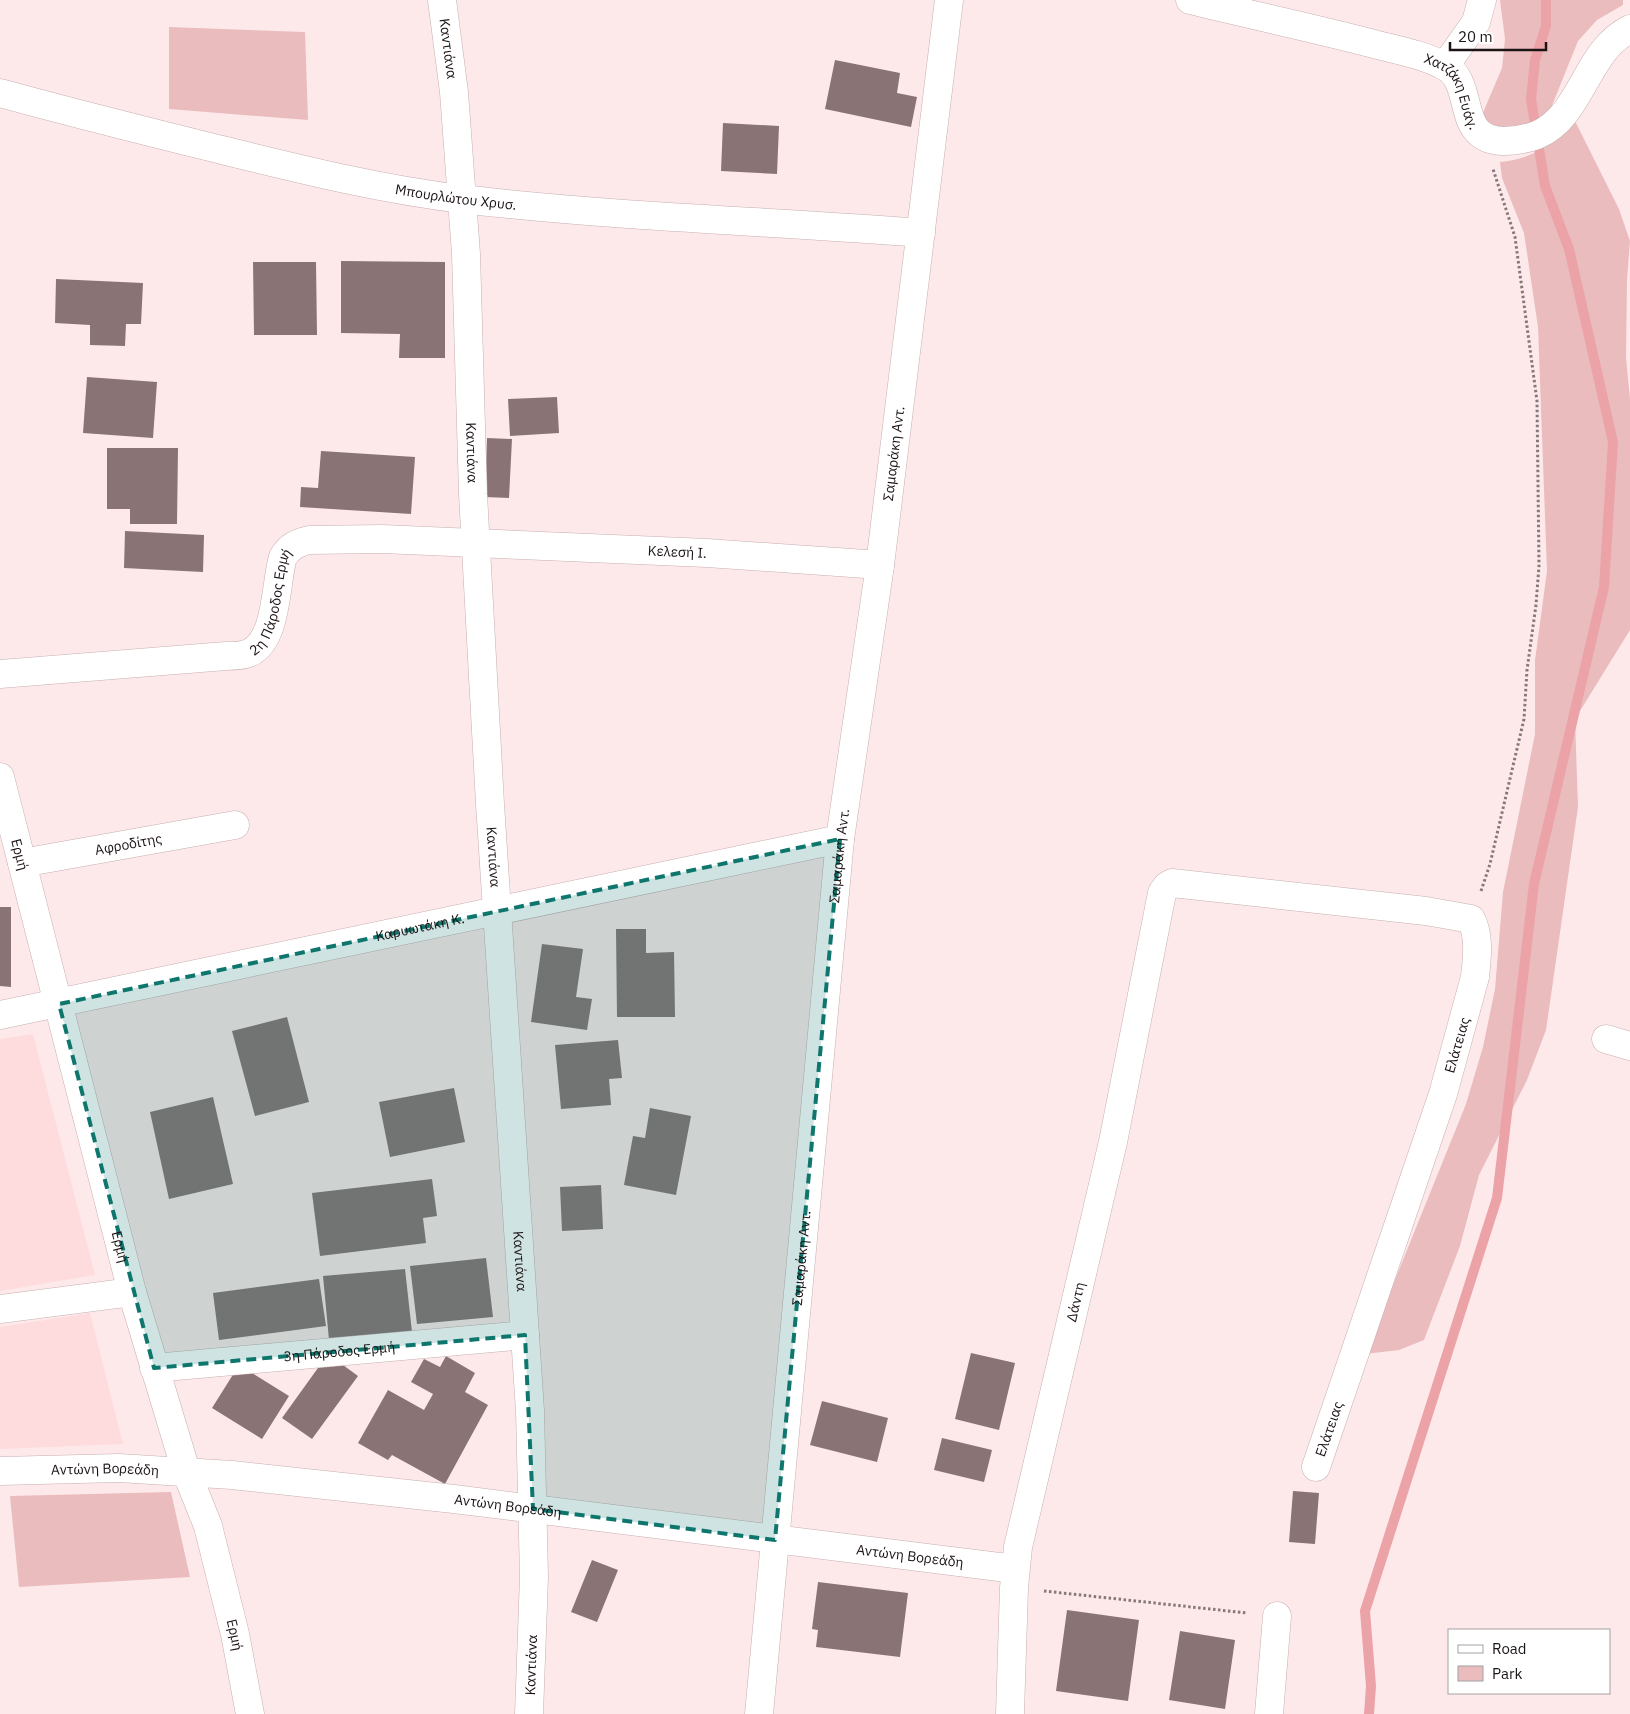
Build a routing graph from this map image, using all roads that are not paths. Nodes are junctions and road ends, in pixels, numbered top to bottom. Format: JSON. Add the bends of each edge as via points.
{"nodes":[{"id":1,"x":442,"y":0,"type":"edge"},
{"id":2,"x":949,"y":0,"type":"edge"},
{"id":3,"x":1190,"y":0,"type":"edge"},
{"id":4,"x":1482,"y":0,"type":"edge"},
{"id":5,"x":1217,"y":3,"type":"edge"},
{"id":6,"x":1630,"y":29,"type":"edge"},
{"id":7,"x":1445,"y":66,"type":"junction"},
{"id":8,"x":0,"y":93,"type":"edge"},
{"id":9,"x":462,"y":199,"type":"junction"},
{"id":10,"x":921,"y":233,"type":"junction"},
{"id":11,"x":476,"y":543,"type":"junction"},
{"id":12,"x":880,"y":565,"type":"junction"},
{"id":13,"x":0,"y":674,"type":"edge"},
{"id":14,"x":0,"y":778,"type":"edge"},
{"id":15,"x":235,"y":825,"type":"dead end"},
{"id":16,"x":840,"y":839,"type":"junction"},
{"id":17,"x":22,"y":862,"type":"junction"},
{"id":18,"x":497,"y":911,"type":"junction"},
{"id":19,"x":1471,"y":919,"type":"joint"},
{"id":20,"x":59,"y":1004,"type":"junction"},
{"id":21,"x":0,"y":1015,"type":"edge"},
{"id":22,"x":132,"y":1292,"type":"junction"},
{"id":23,"x":0,"y":1309,"type":"edge"},
{"id":24,"x":525,"y":1335,"type":"junction"},
{"id":25,"x":154,"y":1368,"type":"junction"},
{"id":26,"x":1316,"y":1467,"type":"dead end"},
{"id":27,"x":0,"y":1470,"type":"edge"},
{"id":28,"x":186,"y":1471,"type":"junction"},
{"id":29,"x":532,"y":1509,"type":"junction"},
{"id":30,"x":775,"y":1540,"type":"junction"},
{"id":31,"x":1014,"y":1578,"type":"junction"},
{"id":32,"x":1277,"y":1616,"type":"road end"},
{"id":33,"x":250,"y":1714,"type":"edge"},
{"id":34,"x":529,"y":1714,"type":"edge"},
{"id":35,"x":759,"y":1714,"type":"edge"},
{"id":36,"x":1010,"y":1714,"type":"edge"},
{"id":37,"x":1268,"y":1714,"type":"edge"}],
"edges":[{"from":1,"to":9,"type":"street","name":"Καντιάνα","via":[[454,92]]},
{"from":2,"to":10,"type":"street","name":"Σαμαράκη Αντ."},
{"from":3,"to":5,"type":"street","name":"Χατζάκη Ευάγ."},
{"from":4,"to":7,"type":"street","via":[[1476,22]]},
{"from":5,"to":7,"type":"street","name":"Χατζάκη Ευάγ."},
{"from":6,"to":7,"type":"street","name":"Χατζάκη Ευάγ.","via":[[1604,49],[1570,105],[1551,127],[1527,138],[1500,141],[1478,131],[1471,122],[1460,82]]},
{"from":8,"to":9,"type":"street","name":"Μπουρλώτου Χρυσ.","via":[[325,176]]},
{"from":9,"to":10,"type":"street","name":"Μπουρλώτου Χρυσ."},
{"from":9,"to":11,"type":"street","name":"Καντιάνα"},
{"from":10,"to":12,"type":"street","name":"Σαμαράκη Αντ."},
{"from":11,"to":12,"type":"street","name":"Κελεσή Ι.","via":[[707,553]]},
{"from":11,"to":13,"type":"street","name":"2η Πάροδος Ερμή","via":[[346,538],[298,542],[282,557],[271,622],[261,644],[250,652]]},
{"from":11,"to":18,"type":"street","name":"Καντιάνα"},
{"from":12,"to":16,"type":"street","name":"Σαμαράκη Αντ."},
{"from":14,"to":17,"type":"street","name":"Ερμή"},
{"from":15,"to":17,"type":"street","name":"Αφροδίτης"},
{"from":16,"to":18,"type":"street","name":"Καρυωτάκη Κ."},
{"from":16,"to":30,"type":"street","name":"Σαμαράκη Αντ."},
{"from":17,"to":20,"type":"street","name":"Ερμή"},
{"from":18,"to":20,"type":"street","name":"Καρυωτάκη Κ."},
{"from":18,"to":24,"type":"street","name":"Καντιάνα"},
{"from":19,"to":26,"type":"street","name":"Ελάτειας","via":[[1475,926],[1478,957],[1459,1041],[1422,1160]]},
{"from":19,"to":31,"type":"street","name":"Δάντη","via":[[1426,911],[1172,883],[1167,886],[1162,894],[1113,1142],[1024,1519]]},
{"from":20,"to":21,"type":"street","name":"Καρυωτάκη Κ."},
{"from":20,"to":22,"type":"street","name":"Ερμή"},
{"from":22,"to":23,"type":"street"},
{"from":22,"to":25,"type":"street","name":"Ερμή"},
{"from":24,"to":25,"type":"street","name":"3η Πάροδος Ερμή"},
{"from":24,"to":29,"type":"street","name":"Καντιάνα"},
{"from":25,"to":28,"type":"street","name":"Ερμή"},
{"from":27,"to":28,"type":"street","name":"Αντώνη Βορεάδη","via":[[119,1468]]},
{"from":28,"to":29,"type":"street","name":"Αντώνη Βορεάδη"},
{"from":28,"to":33,"type":"street","name":"Ερμή","via":[[208,1526],[235,1634]]},
{"from":29,"to":30,"type":"street","name":"Αντώνη Βορεάδη"},
{"from":29,"to":34,"type":"street","name":"Καντιάνα","via":[[534,1586]]},
{"from":30,"to":31,"type":"street","name":"Αντώνη Βορεάδη"},
{"from":30,"to":35,"type":"street","name":"Σαμαράκη Αντ."},
{"from":31,"to":36,"type":"street","name":"Δάντη"},
{"from":32,"to":37,"type":"street"}]}
